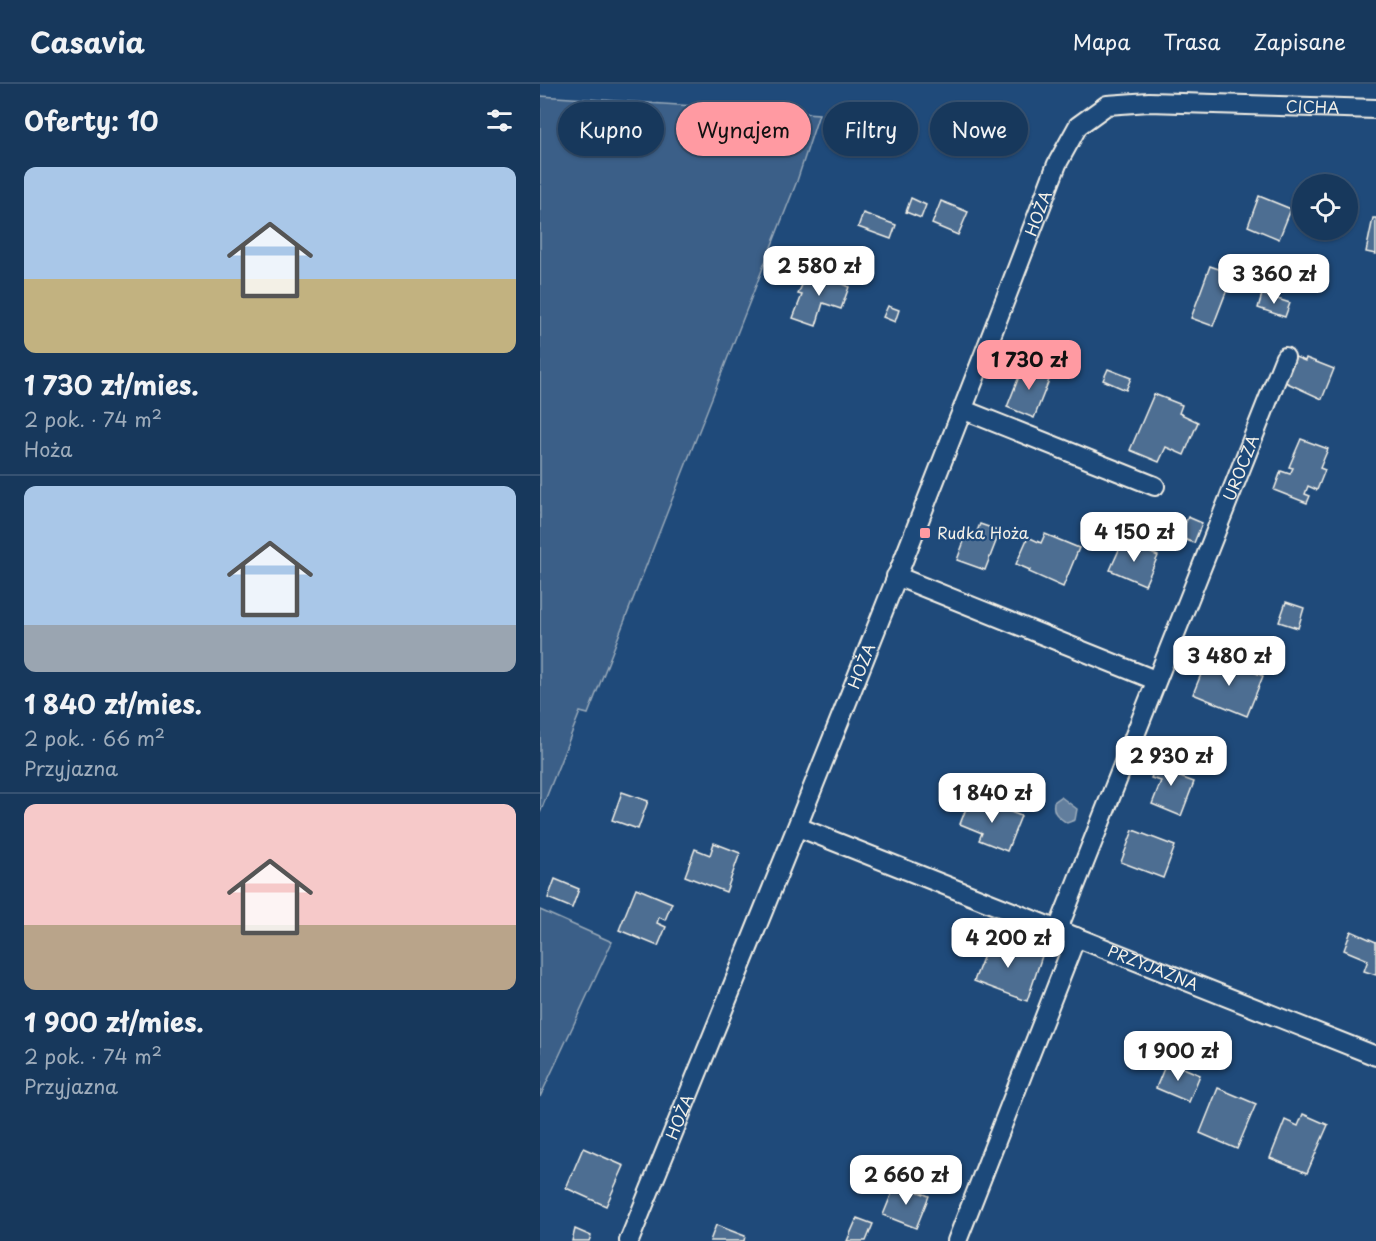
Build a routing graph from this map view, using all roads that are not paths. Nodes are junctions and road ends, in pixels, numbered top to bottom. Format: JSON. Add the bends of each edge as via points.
{"nodes":[{"id":1,"x":1107,"y":105,"type":"joint"},
{"id":2,"x":1376,"y":109,"type":"edge"},
{"id":3,"x":1285,"y":357,"type":"dead end"},
{"id":4,"x":964,"y":410,"type":"junction"},
{"id":5,"x":1155,"y":486,"type":"dead end"},
{"id":6,"x":896,"y":576,"type":"junction"},
{"id":7,"x":1155,"y":680,"type":"junction"},
{"id":8,"x":798,"y":827,"type":"junction"},
{"id":9,"x":1058,"y":929,"type":"junction"},
{"id":10,"x":1076,"y":937,"type":"junction"},
{"id":11,"x":1376,"y":1056,"type":"edge"},
{"id":12,"x":629,"y":1241,"type":"edge"},
{"id":13,"x":957,"y":1241,"type":"edge"}],
"edges":[{"from":1,"to":2,"type":"street","name":"CICHA","via":[[1149,102]]},
{"from":1,"to":4,"type":"street","name":"HOŻA","via":[[1078,126],[1057,164]]},
{"from":3,"to":7,"type":"street","name":"UROCZA"},
{"from":4,"to":5,"type":"street"},
{"from":4,"to":6,"type":"street","name":"HOŻA"},
{"from":6,"to":7,"type":"street"},
{"from":6,"to":8,"type":"street","name":"HOŻA"},
{"from":7,"to":9,"type":"street","name":"UROCZA"},
{"from":8,"to":9,"type":"street","name":"PRZYJAZNA"},
{"from":8,"to":12,"type":"street","name":"HOŻA"},
{"from":9,"to":10,"type":"street","name":"PRZYJAZNA"},
{"from":10,"to":11,"type":"street","name":"PRZYJAZNA"},
{"from":10,"to":13,"type":"street"}]}
